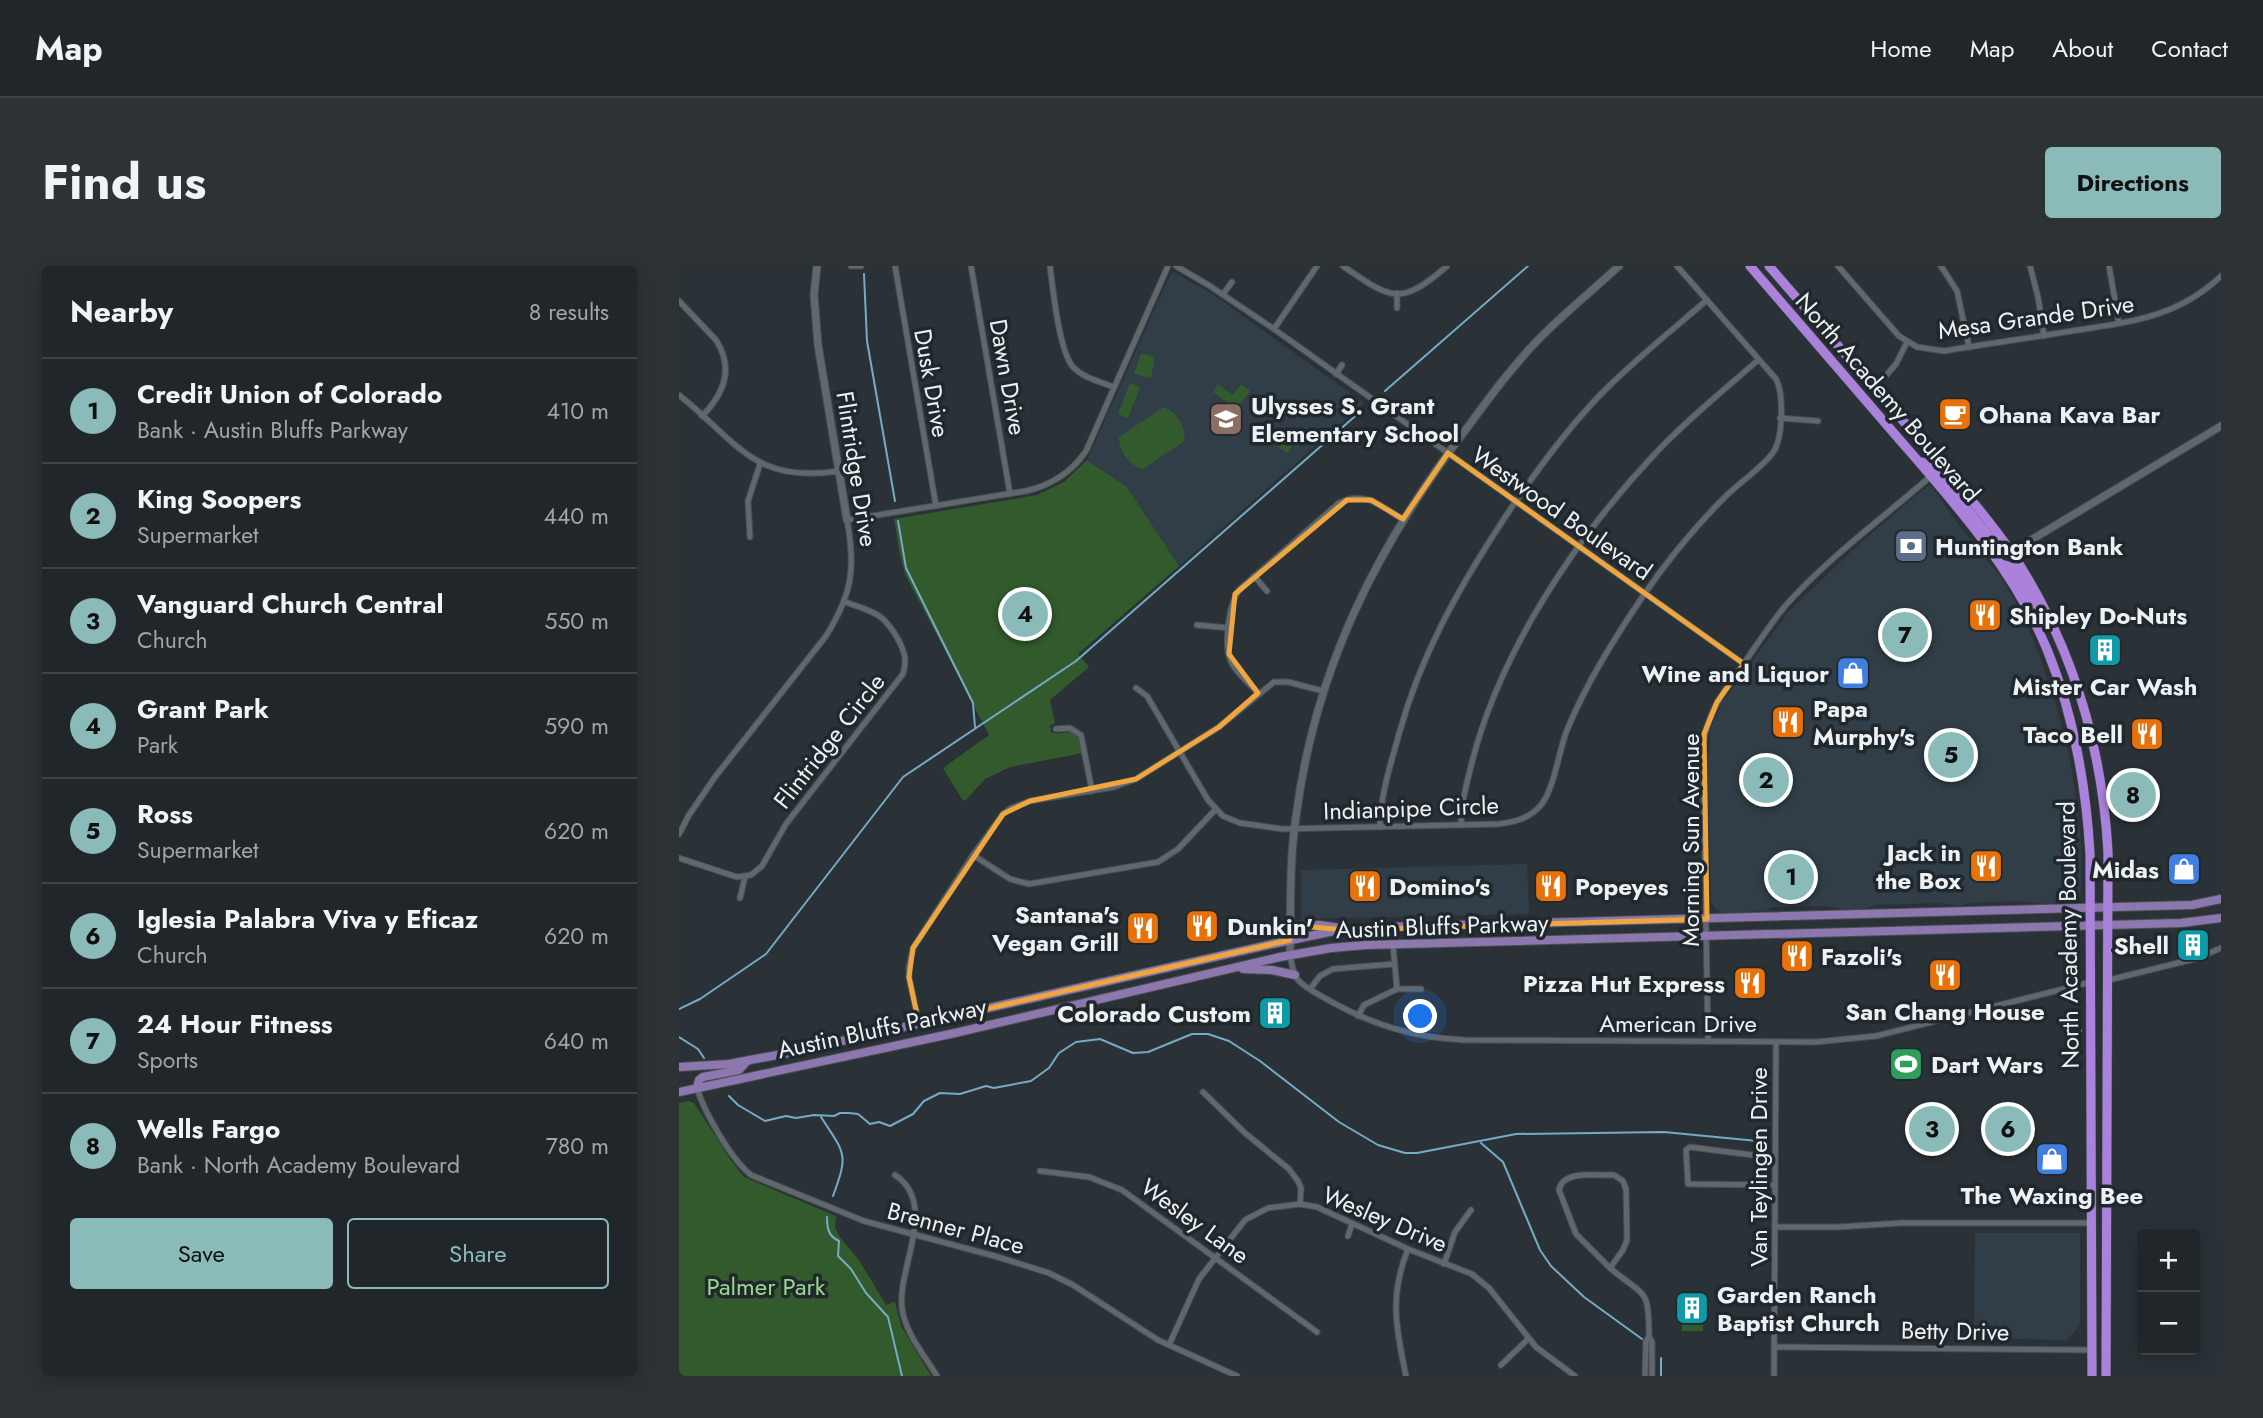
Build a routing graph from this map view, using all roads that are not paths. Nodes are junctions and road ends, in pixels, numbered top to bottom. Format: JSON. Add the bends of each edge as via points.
{"nodes":[{"id":1,"x":817,"y":266,"type":"edge"},
{"id":2,"x":851,"y":266,"type":"edge"},
{"id":3,"x":861,"y":266,"type":"edge"},
{"id":4,"x":895,"y":266,"type":"edge"},
{"id":5,"x":971,"y":266,"type":"edge"},
{"id":6,"x":1050,"y":266,"type":"edge"},
{"id":7,"x":1168,"y":266,"type":"edge"},
{"id":8,"x":1176,"y":266,"type":"edge"},
{"id":9,"x":1317,"y":266,"type":"edge"},
{"id":10,"x":1343,"y":266,"type":"edge"},
{"id":11,"x":1447,"y":266,"type":"edge"},
{"id":12,"x":1619,"y":266,"type":"edge"},
{"id":13,"x":1677,"y":266,"type":"edge"},
{"id":14,"x":1749,"y":266,"type":"edge"},
{"id":15,"x":1769,"y":266,"type":"edge"},
{"id":16,"x":1838,"y":266,"type":"edge"},
{"id":17,"x":1941,"y":266,"type":"edge"},
{"id":18,"x":2030,"y":266,"type":"edge"},
{"id":19,"x":2109,"y":266,"type":"edge"},
{"id":20,"x":2221,"y":276,"type":"edge"},
{"id":21,"x":1231,"y":282,"type":"dead end"},
{"id":22,"x":1397,"y":293,"type":"junction"},
{"id":23,"x":1223,"y":294,"type":"junction"},
{"id":24,"x":1707,"y":300,"type":"junction"},
{"id":25,"x":679,"y":301,"type":"edge"},
{"id":26,"x":1397,"y":307,"type":"dead end"},
{"id":27,"x":2119,"y":323,"type":"junction"},
{"id":28,"x":1274,"y":329,"type":"junction"},
{"id":29,"x":2044,"y":336,"type":"junction"},
{"id":30,"x":1907,"y":342,"type":"junction"},
{"id":31,"x":1969,"y":347,"type":"junction"},
{"id":32,"x":1758,"y":360,"type":"junction"},
{"id":33,"x":1342,"y":365,"type":"dead end"},
{"id":34,"x":1336,"y":374,"type":"junction"},
{"id":35,"x":1883,"y":379,"type":"dead end"},
{"id":36,"x":1114,"y":387,"type":"junction"},
{"id":37,"x":679,"y":395,"type":"edge"},
{"id":38,"x":702,"y":416,"type":"junction"},
{"id":39,"x":1780,"y":418,"type":"junction"},
{"id":40,"x":1818,"y":421,"type":"dead end"},
{"id":41,"x":2221,"y":426,"type":"edge"},
{"id":42,"x":1448,"y":453,"type":"junction"},
{"id":43,"x":1917,"y":460,"type":"junction"},
{"id":44,"x":760,"y":464,"type":"junction"},
{"id":45,"x":839,"y":471,"type":"junction"},
{"id":46,"x":1931,"y":476,"type":"junction"},
{"id":47,"x":1010,"y":494,"type":"junction"},
{"id":48,"x":1515,"y":502,"type":"junction"},
{"id":49,"x":936,"y":506,"type":"junction"},
{"id":50,"x":1402,"y":519,"type":"junction"},
{"id":51,"x":847,"y":520,"type":"junction"},
{"id":52,"x":750,"y":537,"type":"dead end"},
{"id":53,"x":1580,"y":547,"type":"junction"},
{"id":54,"x":2011,"y":552,"type":"junction"},
{"id":55,"x":2001,"y":564,"type":"junction"},
{"id":56,"x":1254,"y":576,"type":"junction"},
{"id":57,"x":1267,"y":591,"type":"dead end"},
{"id":58,"x":1645,"y":593,"type":"junction"},
{"id":59,"x":845,"y":602,"type":"junction"},
{"id":60,"x":2043,"y":608,"type":"junction"},
{"id":61,"x":1197,"y":625,"type":"dead end"},
{"id":62,"x":1229,"y":628,"type":"junction"},
{"id":63,"x":1744,"y":664,"type":"junction"},
{"id":64,"x":1136,"y":688,"type":"dead end"},
{"id":65,"x":1323,"y":691,"type":"junction"},
{"id":66,"x":1258,"y":693,"type":"junction"},
{"id":67,"x":1056,"y":729,"type":"dead end"},
{"id":68,"x":1180,"y":751,"type":"junction"},
{"id":69,"x":1091,"y":791,"type":"junction"},
{"id":70,"x":1216,"y":809,"type":"junction"},
{"id":71,"x":1461,"y":824,"type":"junction"},
{"id":72,"x":1380,"y":827,"type":"junction"},
{"id":73,"x":1294,"y":829,"type":"junction"},
{"id":74,"x":679,"y":834,"type":"edge"},
{"id":75,"x":973,"y":855,"type":"junction"},
{"id":76,"x":679,"y":858,"type":"edge"},
{"id":77,"x":745,"y":877,"type":"junction"},
{"id":78,"x":740,"y":898,"type":"dead end"},
{"id":79,"x":2221,"y":900,"type":"edge"},
{"id":80,"x":2091,"y":907,"type":"junction"},
{"id":81,"x":2109,"y":907,"type":"junction"},
{"id":82,"x":2221,"y":918,"type":"edge"},
{"id":83,"x":1707,"y":919,"type":"junction"},
{"id":84,"x":1290,"y":925,"type":"junction"},
{"id":85,"x":2109,"y":925,"type":"junction"},
{"id":86,"x":2091,"y":926,"type":"junction"},
{"id":87,"x":1346,"y":930,"type":"junction"},
{"id":88,"x":1706,"y":937,"type":"junction"},
{"id":89,"x":1290,"y":940,"type":"junction"},
{"id":90,"x":1393,"y":945,"type":"junction"},
{"id":91,"x":2221,"y":948,"type":"edge"},
{"id":92,"x":1290,"y":955,"type":"junction"},
{"id":93,"x":1394,"y":964,"type":"junction"},
{"id":94,"x":1229,"y":969,"type":"junction"},
{"id":95,"x":1295,"y":975,"type":"junction"},
{"id":96,"x":2109,"y":980,"type":"junction"},
{"id":97,"x":2091,"y":982,"type":"junction"},
{"id":98,"x":1310,"y":989,"type":"junction"},
{"id":99,"x":1397,"y":989,"type":"junction"},
{"id":100,"x":1421,"y":989,"type":"dead end"},
{"id":101,"x":1358,"y":1016,"type":"junction"},
{"id":102,"x":919,"y":1024,"type":"junction"},
{"id":103,"x":1708,"y":1041,"type":"junction"},
{"id":104,"x":1776,"y":1042,"type":"junction"},
{"id":105,"x":747,"y":1061,"type":"junction"},
{"id":106,"x":679,"y":1067,"type":"edge"},
{"id":107,"x":697,"y":1088,"type":"junction"},
{"id":108,"x":679,"y":1092,"type":"edge"},
{"id":109,"x":1203,"y":1092,"type":"dead end"},
{"id":110,"x":1039,"y":1171,"type":"dead end"},
{"id":111,"x":895,"y":1175,"type":"dead end"},
{"id":112,"x":1760,"y":1185,"type":"junction"},
{"id":113,"x":1775,"y":1185,"type":"junction"},
{"id":114,"x":1300,"y":1204,"type":"junction"},
{"id":115,"x":1471,"y":1210,"type":"dead end"},
{"id":116,"x":2092,"y":1223,"type":"junction"},
{"id":117,"x":1352,"y":1224,"type":"junction"},
{"id":118,"x":1775,"y":1227,"type":"junction"},
{"id":119,"x":913,"y":1234,"type":"junction"},
{"id":120,"x":1348,"y":1236,"type":"dead end"},
{"id":121,"x":1408,"y":1249,"type":"junction"},
{"id":122,"x":1215,"y":1258,"type":"junction"},
{"id":123,"x":1444,"y":1264,"type":"junction"},
{"id":124,"x":1610,"y":1268,"type":"junction"},
{"id":125,"x":1317,"y":1332,"type":"dead end"},
{"id":126,"x":1649,"y":1336,"type":"junction"},
{"id":127,"x":1528,"y":1339,"type":"junction"},
{"id":128,"x":1169,"y":1345,"type":"junction"},
{"id":129,"x":1774,"y":1347,"type":"junction"},
{"id":130,"x":2093,"y":1350,"type":"junction"},
{"id":131,"x":1501,"y":1365,"type":"dead end"},
{"id":132,"x":937,"y":1376,"type":"edge"},
{"id":133,"x":1237,"y":1376,"type":"edge"},
{"id":134,"x":1406,"y":1376,"type":"edge"},
{"id":135,"x":1575,"y":1376,"type":"edge"},
{"id":136,"x":1646,"y":1376,"type":"edge"},
{"id":137,"x":1652,"y":1376,"type":"edge"},
{"id":138,"x":1774,"y":1376,"type":"edge"},
{"id":139,"x":2092,"y":1376,"type":"edge"},
{"id":140,"x":2106,"y":1376,"type":"edge"}],
"edges":[{"from":1,"to":45,"type":"street","name":"Flintridge Drive","via":[[815,321]]},
{"from":2,"to":3,"type":"street"},
{"from":4,"to":49,"type":"street","name":"Dusk Drive"},
{"from":5,"to":47,"type":"street","name":"Dawn Drive"},
{"from":6,"to":36,"type":"street","via":[[1067,359],[1079,372]]},
{"from":7,"to":36,"type":"street"},
{"from":8,"to":23,"type":"street","name":"Westwood Boulevard"},
{"from":9,"to":28,"type":"street"},
{"from":10,"to":22,"type":"street","via":[[1374,287]]},
{"from":11,"to":22,"type":"street","via":[[1415,291]]},
{"from":12,"to":42,"type":"street","via":[[1537,341]]},
{"from":13,"to":24,"type":"street","name":"Indianpipe Circle"},
{"from":14,"to":43,"type":"highway","name":"North Academy Boulevard"},
{"from":15,"to":54,"type":"highway","name":"North Academy Boulevard"},
{"from":16,"to":30,"type":"street","name":"Mesa Grande Drive"},
{"from":17,"to":31,"type":"street","via":[[1957,291]]},
{"from":18,"to":29,"type":"street"},
{"from":19,"to":27,"type":"street"},
{"from":20,"to":27,"type":"street","name":"Mesa Grande Drive","via":[[2177,307]]},
{"from":21,"to":23,"type":"street"},
{"from":22,"to":26,"type":"street"},
{"from":23,"to":28,"type":"street","name":"Westwood Boulevard"},
{"from":24,"to":32,"type":"street","name":"Indianpipe Circle"},
{"from":24,"to":48,"type":"street","via":[[1602,393]]},
{"from":25,"to":38,"type":"street","via":[[721,347],[726,367],[719,396]]},
{"from":27,"to":29,"type":"street","name":"Mesa Grande Drive"},
{"from":28,"to":34,"type":"street","name":"Westwood Boulevard"},
{"from":29,"to":31,"type":"street","name":"Mesa Grande Drive"},
{"from":30,"to":31,"type":"street","name":"Mesa Grande Drive","via":[[1936,351]]},
{"from":30,"to":35,"type":"street"},
{"from":32,"to":39,"type":"street","name":"Indianpipe Circle","via":[[1779,385]]},
{"from":32,"to":53,"type":"street","via":[[1653,456]]},
{"from":33,"to":34,"type":"street"},
{"from":34,"to":42,"type":"street","name":"Westwood Boulevard"},
{"from":36,"to":47,"type":"street","via":[[1079,461],[1051,484]]},
{"from":37,"to":38,"type":"street"},
{"from":38,"to":44,"type":"street"},
{"from":39,"to":40,"type":"street"},
{"from":39,"to":58,"type":"street","name":"Indianpipe Circle","via":[[1778,444],[1771,456],[1690,533]]},
{"from":41,"to":54,"type":"street"},
{"from":42,"to":48,"type":"street","name":"Westwood Boulevard"},
{"from":42,"to":50,"type":"street"},
{"from":43,"to":46,"type":"highway","name":"North Academy Boulevard"},
{"from":43,"to":54,"type":"highway","via":[[1933,467],[1996,545]]},
{"from":44,"to":45,"type":"street","via":[[792,473]]},
{"from":44,"to":52,"type":"street","via":[[748,501]]},
{"from":45,"to":51,"type":"street","name":"Flintridge Drive"},
{"from":46,"to":55,"type":"highway","name":"North Academy Boulevard"},
{"from":46,"to":63,"type":"street","name":"Morning Sun Avenue","via":[[1797,593]]},
{"from":47,"to":49,"type":"street"},
{"from":48,"to":53,"type":"street","name":"Westwood Boulevard"},
{"from":48,"to":72,"type":"street","via":[[1462,583],[1426,656],[1395,746]]},
{"from":49,"to":51,"type":"street"},
{"from":50,"to":56,"type":"street","via":[[1362,497],[1339,503]]},
{"from":50,"to":65,"type":"street","via":[[1358,602]]},
{"from":51,"to":59,"type":"street","name":"Flintridge Drive","via":[[852,554]]},
{"from":53,"to":58,"type":"street","name":"Westwood Boulevard"},
{"from":53,"to":71,"type":"street","via":[[1529,623],[1500,681],[1476,747]]},
{"from":54,"to":60,"type":"highway","name":"North Academy Boulevard"},
{"from":55,"to":60,"type":"highway","via":[[2011,567],[2032,602]]},
{"from":55,"to":80,"type":"highway","name":"North Academy Boulevard","via":[[2046,648],[2073,733],[2089,827]]},
{"from":56,"to":57,"type":"street"},
{"from":56,"to":62,"type":"street","via":[[1232,600]]},
{"from":58,"to":63,"type":"street","name":"Westwood Boulevard"},
{"from":58,"to":71,"type":"street","name":"Indianpipe Circle","via":[[1588,684],[1542,804],[1512,822]]},
{"from":59,"to":74,"type":"street","name":"Flintridge Drive","via":[[826,636],[701,795]]},
{"from":59,"to":77,"type":"street","name":"Flintridge Circle","via":[[888,622],[904,651],[906,666],[786,824],[762,866]]},
{"from":60,"to":81,"type":"highway","name":"North Academy Boulevard","via":[[2089,721],[2107,827]]},
{"from":61,"to":62,"type":"street"},
{"from":62,"to":66,"type":"street","via":[[1230,660]]},
{"from":63,"to":83,"type":"street","name":"Morning Sun Avenue","via":[[1717,702],[1704,734]]},
{"from":64,"to":68,"type":"street","via":[[1147,696]]},
{"from":65,"to":66,"type":"street","via":[[1281,680]]},
{"from":65,"to":73,"type":"street"},
{"from":66,"to":68,"type":"street","via":[[1219,727]]},
{"from":67,"to":69,"type":"street","via":[[1070,728],[1081,735]]},
{"from":68,"to":69,"type":"street","via":[[1136,779]]},
{"from":68,"to":70,"type":"street"},
{"from":69,"to":75,"type":"street","via":[[1010,808]]},
{"from":70,"to":73,"type":"street","name":"Indianpipe Circle","via":[[1250,826]]},
{"from":70,"to":75,"type":"street","via":[[1169,857],[1147,864],[1029,884],[1010,879]]},
{"from":71,"to":72,"type":"street","name":"Indianpipe Circle"},
{"from":72,"to":73,"type":"street","name":"Indianpipe Circle"},
{"from":73,"to":84,"type":"street"},
{"from":75,"to":102,"type":"street","via":[[918,938],[910,958],[909,977]]},
{"from":76,"to":77,"type":"street"},
{"from":77,"to":78,"type":"street"},
{"from":79,"to":81,"type":"main road","name":"Austin Bluffs Parkway"},
{"from":80,"to":81,"type":"main road","name":"Austin Bluffs Parkway"},
{"from":80,"to":83,"type":"main road","name":"Austin Bluffs Parkway"},
{"from":80,"to":86,"type":"highway","name":"North Academy Boulevard"},
{"from":81,"to":85,"type":"highway","name":"North Academy Boulevard"},
{"from":82,"to":85,"type":"main road","name":"Austin Bluffs Parkway"},
{"from":83,"to":87,"type":"main road","name":"Austin Bluffs Parkway"},
{"from":83,"to":88,"type":"street","name":"Morning Sun Avenue"},
{"from":84,"to":87,"type":"main road"},
{"from":84,"to":89,"type":"street"},
{"from":85,"to":86,"type":"main road","name":"Austin Bluffs Parkway"},
{"from":85,"to":96,"type":"highway","name":"North Academy Boulevard"},
{"from":86,"to":88,"type":"main road","name":"Austin Bluffs Parkway"},
{"from":86,"to":97,"type":"highway","name":"North Academy Boulevard"},
{"from":87,"to":89,"type":"main road","name":"Austin Bluffs Parkway"},
{"from":88,"to":90,"type":"main road","name":"Austin Bluffs Parkway"},
{"from":88,"to":103,"type":"street","name":"Morning Sun Avenue"},
{"from":89,"to":92,"type":"street"},
{"from":89,"to":102,"type":"main road","name":"Austin Bluffs Parkway"},
{"from":90,"to":92,"type":"main road","name":"Austin Bluffs Parkway"},
{"from":90,"to":93,"type":"street"},
{"from":91,"to":96,"type":"street"},
{"from":92,"to":94,"type":"main road","name":"Austin Bluffs Parkway"},
{"from":92,"to":95,"type":"street"},
{"from":93,"to":98,"type":"street","via":[[1333,969]]},
{"from":93,"to":99,"type":"street"},
{"from":94,"to":95,"type":"main road"},
{"from":94,"to":107,"type":"main road","name":"Austin Bluffs Parkway"},
{"from":95,"to":98,"type":"street","name":"American Drive"},
{"from":96,"to":140,"type":"highway","name":"North Academy Boulevard"},
{"from":97,"to":104,"type":"street","name":"American Drive","via":[[1876,1035]]},
{"from":97,"to":116,"type":"highway","name":"North Academy Boulevard"},
{"from":98,"to":101,"type":"street","name":"American Drive"},
{"from":99,"to":100,"type":"street"},
{"from":99,"to":101,"type":"street","via":[[1364,1005]]},
{"from":101,"to":103,"type":"street","name":"American Drive","via":[[1399,1031],[1454,1040]]},
{"from":102,"to":105,"type":"main road","name":"Austin Bluffs Parkway"},
{"from":103,"to":104,"type":"street","name":"American Drive"},
{"from":104,"to":113,"type":"street","name":"Van Teylingen Drive"},
{"from":105,"to":106,"type":"main road","name":"Austin Bluffs Parkway"},
{"from":105,"to":107,"type":"main road","via":[[739,1069],[703,1077]]},
{"from":107,"to":108,"type":"main road","name":"Austin Bluffs Parkway"},
{"from":107,"to":119,"type":"street","name":"Brenner Place","via":[[704,1109],[751,1175],[864,1221]]},
{"from":109,"to":114,"type":"street","via":[[1290,1169],[1301,1188]]},
{"from":110,"to":122,"type":"street","name":"Wesley Lane","via":[[1115,1185]]},
{"from":111,"to":119,"type":"street","via":[[905,1181],[915,1206]]},
{"from":112,"to":112,"type":"street","via":[[1688,1184],[1686,1150],[1760,1156]]},
{"from":112,"to":113,"type":"street"},
{"from":113,"to":118,"type":"street","name":"Van Teylingen Drive"},
{"from":114,"to":117,"type":"street","name":"Wesley Drive"},
{"from":114,"to":122,"type":"street","name":"Wesley Drive","via":[[1252,1215]]},
{"from":115,"to":123,"type":"street","via":[[1455,1232]]},
{"from":116,"to":118,"type":"street"},
{"from":116,"to":130,"type":"highway","name":"North Academy Boulevard"},
{"from":117,"to":120,"type":"street"},
{"from":117,"to":121,"type":"street","name":"Wesley Drive"},
{"from":118,"to":129,"type":"street","name":"Van Teylingen Drive"},
{"from":119,"to":128,"type":"street","name":"Brenner Place","via":[[1049,1273]]},
{"from":119,"to":132,"type":"street","via":[[902,1292],[904,1315]]},
{"from":121,"to":123,"type":"street","name":"Wesley Drive"},
{"from":121,"to":134,"type":"street","via":[[1395,1308]]},
{"from":122,"to":125,"type":"street","name":"Wesley Lane"},
{"from":122,"to":128,"type":"street","name":"Wesley Drive","via":[[1195,1286]]},
{"from":123,"to":127,"type":"street","name":"Wesley Drive","via":[[1484,1283]]},
{"from":124,"to":124,"type":"street","via":[[1626,1245],[1625,1184],[1614,1175],[1560,1179],[1560,1196],[1576,1234]]},
{"from":124,"to":126,"type":"street","via":[[1645,1296]]},
{"from":126,"to":136,"type":"street"},
{"from":126,"to":137,"type":"street"},
{"from":127,"to":131,"type":"street"},
{"from":127,"to":135,"type":"street","name":"Wesley Drive"},
{"from":128,"to":133,"type":"street","name":"Brenner Place"},
{"from":129,"to":130,"type":"street","name":"Betty Drive"},
{"from":129,"to":138,"type":"street","name":"Van Teylingen Drive"},
{"from":130,"to":139,"type":"highway","name":"North Academy Boulevard"}]}
